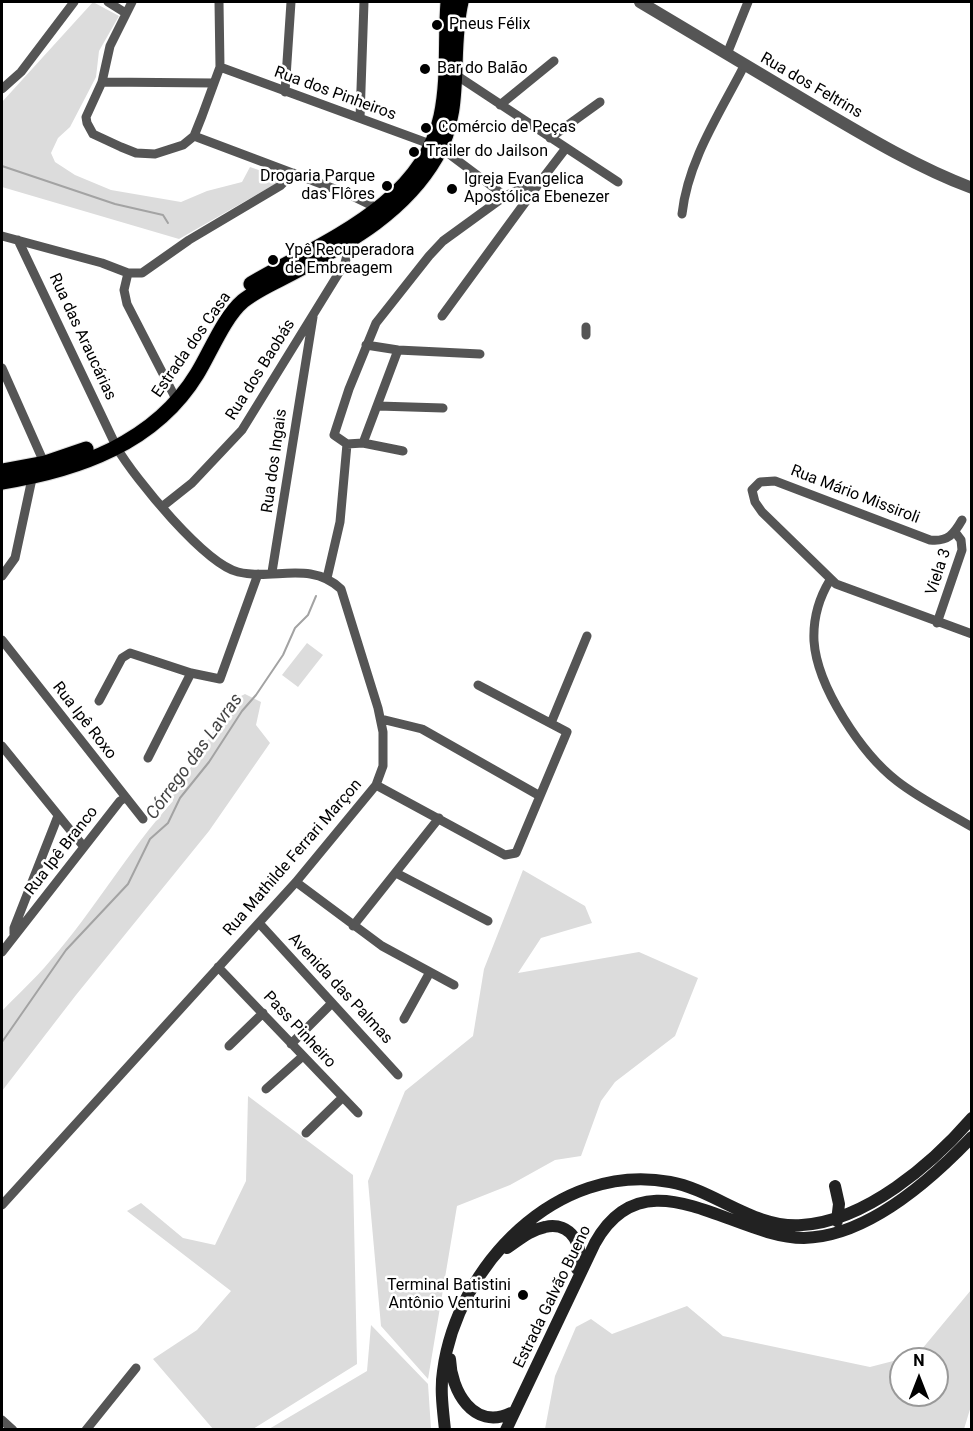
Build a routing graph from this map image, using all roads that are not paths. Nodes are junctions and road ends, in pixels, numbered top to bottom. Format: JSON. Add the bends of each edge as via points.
{"nodes":[{"id":1,"x":75,"y":2,"type":"edge"},
{"id":2,"x":108,"y":2,"type":"edge"},
{"id":3,"x":132,"y":2,"type":"edge"},
{"id":4,"x":219,"y":2,"type":"edge"},
{"id":5,"x":291,"y":2,"type":"edge"},
{"id":6,"x":364,"y":2,"type":"edge"},
{"id":7,"x":448,"y":2,"type":"edge"},
{"id":8,"x":460,"y":2,"type":"edge"},
{"id":9,"x":640,"y":2,"type":"edge"},
{"id":10,"x":748,"y":2,"type":"edge"},
{"id":11,"x":124,"y":12,"type":"junction"},
{"id":12,"x":727,"y":54,"type":"junction"},
{"id":13,"x":554,"y":61,"type":"dead end"},
{"id":14,"x":744,"y":66,"type":"junction"},
{"id":15,"x":220,"y":67,"type":"junction"},
{"id":16,"x":451,"y":72,"type":"junction"},
{"id":17,"x":102,"y":82,"type":"junction"},
{"id":18,"x":214,"y":83,"type":"junction"},
{"id":19,"x":2,"y":89,"type":"edge"},
{"id":20,"x":285,"y":92,"type":"junction"},
{"id":21,"x":600,"y":102,"type":"dead end"},
{"id":22,"x":500,"y":105,"type":"junction"},
{"id":23,"x":360,"y":118,"type":"junction"},
{"id":24,"x":194,"y":136,"type":"junction"},
{"id":25,"x":550,"y":138,"type":"junction"},
{"id":26,"x":436,"y":147,"type":"junction"},
{"id":27,"x":566,"y":148,"type":"junction"},
{"id":28,"x":293,"y":173,"type":"junction"},
{"id":29,"x":543,"y":178,"type":"junction"},
{"id":30,"x":618,"y":182,"type":"dead end"},
{"id":31,"x":972,"y":189,"type":"edge"},
{"id":32,"x":505,"y":196,"type":"junction"},
{"id":33,"x":383,"y":212,"type":"junction"},
{"id":34,"x":682,"y":214,"type":"dead end"},
{"id":35,"x":350,"y":235,"type":"junction"},
{"id":36,"x":2,"y":236,"type":"edge"},
{"id":37,"x":18,"y":240,"type":"junction"},
{"id":38,"x":128,"y":273,"type":"junction"},
{"id":39,"x":314,"y":315,"type":"junction"},
{"id":40,"x":442,"y":316,"type":"dead end"},
{"id":41,"x":366,"y":345,"type":"junction"},
{"id":42,"x":292,"y":349,"type":"junction"},
{"id":43,"x":398,"y":350,"type":"junction"},
{"id":44,"x":307,"y":354,"type":"junction"},
{"id":45,"x":480,"y":354,"type":"dead end"},
{"id":46,"x":2,"y":369,"type":"edge"},
{"id":47,"x":4,"y":380,"type":"edge"},
{"id":48,"x":174,"y":396,"type":"junction"},
{"id":49,"x":378,"y":406,"type":"junction"},
{"id":50,"x":443,"y":408,"type":"dead end"},
{"id":51,"x":115,"y":443,"type":"junction"},
{"id":52,"x":363,"y":443,"type":"junction"},
{"id":53,"x":347,"y":444,"type":"junction"},
{"id":54,"x":403,"y":451,"type":"dead end"},
{"id":55,"x":40,"y":470,"type":"junction"},
{"id":56,"x":2,"y":471,"type":"edge"},
{"id":57,"x":2,"y":482,"type":"edge"},
{"id":58,"x":163,"y":506,"type":"junction"},
{"id":59,"x":962,"y":520,"type":"dead end"},
{"id":60,"x":955,"y":532,"type":"junction"},
{"id":61,"x":272,"y":572,"type":"junction"},
{"id":62,"x":258,"y":574,"type":"junction"},
{"id":63,"x":3,"y":575,"type":"edge"},
{"id":64,"x":327,"y":578,"type":"junction"},
{"id":65,"x":830,"y":580,"type":"junction"},
{"id":66,"x":937,"y":622,"type":"junction"},
{"id":67,"x":972,"y":634,"type":"edge"},
{"id":68,"x":587,"y":636,"type":"dead end"},
{"id":69,"x":2,"y":640,"type":"edge"},
{"id":70,"x":192,"y":673,"type":"junction"},
{"id":71,"x":478,"y":685,"type":"dead end"},
{"id":72,"x":99,"y":701,"type":"dead end"},
{"id":73,"x":381,"y":719,"type":"junction"},
{"id":74,"x":551,"y":723,"type":"junction"},
{"id":75,"x":4,"y":749,"type":"edge"},
{"id":76,"x":148,"y":758,"type":"dead end"},
{"id":77,"x":2,"y":762,"type":"edge"},
{"id":78,"x":376,"y":785,"type":"junction"},
{"id":79,"x":540,"y":796,"type":"junction"},
{"id":80,"x":125,"y":798,"type":"junction"},
{"id":81,"x":58,"y":816,"type":"junction"},
{"id":82,"x":439,"y":818,"type":"junction"},
{"id":83,"x":143,"y":819,"type":"dead end"},
{"id":84,"x":972,"y":827,"type":"edge"},
{"id":85,"x":84,"y":847,"type":"junction"},
{"id":86,"x":396,"y":873,"type":"junction"},
{"id":87,"x":296,"y":882,"type":"junction"},
{"id":88,"x":488,"y":921,"type":"dead end"},
{"id":89,"x":259,"y":924,"type":"junction"},
{"id":90,"x":353,"y":926,"type":"junction"},
{"id":91,"x":14,"y":936,"type":"junction"},
{"id":92,"x":2,"y":952,"type":"edge"},
{"id":93,"x":218,"y":967,"type":"junction"},
{"id":94,"x":430,"y":972,"type":"junction"},
{"id":95,"x":454,"y":986,"type":"dead end"},
{"id":96,"x":332,"y":1003,"type":"junction"},
{"id":97,"x":263,"y":1013,"type":"junction"},
{"id":98,"x":405,"y":1019,"type":"dead end"},
{"id":99,"x":291,"y":1044,"type":"junction"},
{"id":100,"x":229,"y":1046,"type":"dead end"},
{"id":101,"x":303,"y":1056,"type":"junction"},
{"id":102,"x":399,"y":1075,"type":"dead end"},
{"id":103,"x":266,"y":1089,"type":"dead end"},
{"id":104,"x":342,"y":1098,"type":"junction"},
{"id":105,"x":358,"y":1113,"type":"dead end"},
{"id":106,"x":972,"y":1118,"type":"edge"},
{"id":107,"x":306,"y":1133,"type":"dead end"},
{"id":108,"x":972,"y":1137,"type":"edge"},
{"id":109,"x":835,"y":1186,"type":"dead end"},
{"id":110,"x":2,"y":1205,"type":"edge"},
{"id":111,"x":839,"y":1216,"type":"junction"},
{"id":112,"x":740,"y":1223,"type":"junction"},
{"id":113,"x":491,"y":1259,"type":"junction"},
{"id":114,"x":554,"y":1328,"type":"junction"},
{"id":115,"x":450,"y":1343,"type":"junction"},
{"id":116,"x":136,"y":1368,"type":"dead end"},
{"id":117,"x":524,"y":1396,"type":"junction"},
{"id":118,"x":2,"y":1420,"type":"edge"},
{"id":119,"x":13,"y":1430,"type":"edge"},
{"id":120,"x":86,"y":1430,"type":"edge"},
{"id":121,"x":445,"y":1430,"type":"edge"},
{"id":122,"x":506,"y":1430,"type":"edge"}],
"edges":[{"from":1,"to":19,"type":"street","via":[[21,72]]},
{"from":2,"to":11,"type":"street"},
{"from":3,"to":11,"type":"street"},
{"from":4,"to":15,"type":"street"},
{"from":5,"to":20,"type":"street"},
{"from":6,"to":23,"type":"street"},
{"from":7,"to":16,"type":"main road","name":"Estrada dos Casa"},
{"from":8,"to":16,"type":"main road","name":"Estrada dos Casa"},
{"from":9,"to":12,"type":"street","name":"Rua dos Feltrins"},
{"from":10,"to":12,"type":"street"},
{"from":11,"to":17,"type":"street","via":[[110,46]]},
{"from":12,"to":14,"type":"street","name":"Rua dos Feltrins"},
{"from":13,"to":22,"type":"street"},
{"from":14,"to":31,"type":"street","name":"Rua dos Feltrins","via":[[929,170]]},
{"from":14,"to":34,"type":"street","via":[[697,157],[684,193]]},
{"from":15,"to":18,"type":"street"},
{"from":15,"to":20,"type":"street","name":"Rua dos Pinheiros"},
{"from":16,"to":22,"type":"street"},
{"from":16,"to":26,"type":"main road","name":"Estrada dos Casa"},
{"from":17,"to":18,"type":"street"},
{"from":17,"to":24,"type":"street","via":[[86,117],[93,134],[136,153],[155,154],[183,145]]},
{"from":18,"to":24,"type":"street"},
{"from":20,"to":23,"type":"street","name":"Rua dos Pinheiros"},
{"from":21,"to":25,"type":"street"},
{"from":22,"to":25,"type":"street"},
{"from":23,"to":26,"type":"street","name":"Rua dos Pinheiros"},
{"from":24,"to":28,"type":"street"},
{"from":25,"to":27,"type":"street"},
{"from":26,"to":32,"type":"street","name":"Rua dos Pinheiros"},
{"from":26,"to":33,"type":"main road","name":"Estrada dos Casa"},
{"from":27,"to":29,"type":"street"},
{"from":27,"to":30,"type":"street"},
{"from":28,"to":33,"type":"street"},
{"from":28,"to":38,"type":"street","via":[[280,186],[189,240],[145,272]]},
{"from":29,"to":32,"type":"street"},
{"from":29,"to":40,"type":"street"},
{"from":32,"to":41,"type":"street","via":[[438,245],[382,315]]},
{"from":33,"to":35,"type":"main road","name":"Estrada dos Casa"},
{"from":35,"to":39,"type":"street","name":"Rua dos Baobás","via":[[345,263]]},
{"from":35,"to":48,"type":"main road","name":"Estrada dos Casa","via":[[244,288]]},
{"from":36,"to":37,"type":"street"},
{"from":37,"to":38,"type":"street"},
{"from":37,"to":51,"type":"street","name":"Rua das Araucárias"},
{"from":38,"to":48,"type":"street","via":[[124,290],[128,304]]},
{"from":39,"to":42,"type":"street","name":"Rua dos Baobás"},
{"from":39,"to":44,"type":"street","name":"Rua dos Ingais"},
{"from":41,"to":43,"type":"street"},
{"from":41,"to":53,"type":"street","via":[[335,433]]},
{"from":42,"to":44,"type":"street"},
{"from":42,"to":58,"type":"street","name":"Rua dos Baobás","via":[[242,430],[192,483]]},
{"from":43,"to":45,"type":"street"},
{"from":43,"to":49,"type":"street"},
{"from":44,"to":61,"type":"street","name":"Rua dos Ingais"},
{"from":46,"to":47,"type":"street"},
{"from":47,"to":55,"type":"street"},
{"from":48,"to":51,"type":"main road","name":"Estrada dos Casa"},
{"from":49,"to":50,"type":"street"},
{"from":49,"to":52,"type":"street"},
{"from":51,"to":55,"type":"main road","name":"Estrada dos Casa"},
{"from":51,"to":58,"type":"street","via":[[131,472]]},
{"from":52,"to":53,"type":"street"},
{"from":52,"to":54,"type":"street"},
{"from":53,"to":64,"type":"street","via":[[340,522]]},
{"from":55,"to":56,"type":"main road","name":"Estrada dos Casa"},
{"from":55,"to":57,"type":"main road","name":"Estrada dos Casa"},
{"from":55,"to":63,"type":"street","via":[[15,558]]},
{"from":58,"to":62,"type":"street","via":[[221,565],[235,572]]},
{"from":59,"to":60,"type":"street"},
{"from":60,"to":65,"type":"street","name":"Rua Mário Missiroli","via":[[947,539],[930,540],[779,482],[765,480],[754,485],[752,493],[758,507]]},
{"from":60,"to":66,"type":"street","name":"Viela 3","via":[[962,540],[962,550]]},
{"from":61,"to":62,"type":"street"},
{"from":61,"to":64,"type":"street"},
{"from":62,"to":70,"type":"street","via":[[222,677],[216,680]]},
{"from":64,"to":73,"type":"street","name":"Rua Mathilde Ferrari Marçon","via":[[344,596]]},
{"from":65,"to":66,"type":"street","name":"Rua Mário Missiroli"},
{"from":65,"to":84,"type":"street","via":[[817,612],[814,641],[822,672],[853,734],[896,780]]},
{"from":66,"to":67,"type":"street","name":"Rua Mário Missiroli"},
{"from":68,"to":74,"type":"street"},
{"from":69,"to":80,"type":"street","name":"Rua Ipê Roxo"},
{"from":70,"to":72,"type":"street","via":[[127,654]]},
{"from":70,"to":76,"type":"street"},
{"from":71,"to":74,"type":"street"},
{"from":73,"to":78,"type":"street","name":"Rua Mathilde Ferrari Marçon","via":[[385,751]]},
{"from":73,"to":79,"type":"street","via":[[422,729]]},
{"from":74,"to":79,"type":"street","via":[[567,735]]},
{"from":75,"to":77,"type":"street"},
{"from":75,"to":81,"type":"street"},
{"from":78,"to":82,"type":"street"},
{"from":78,"to":87,"type":"street","name":"Rua Mathilde Ferrari Marçon"},
{"from":79,"to":82,"type":"street","via":[[513,855],[505,855]]},
{"from":80,"to":83,"type":"street","name":"Rua Ipê Roxo"},
{"from":80,"to":85,"type":"street","name":"Rua Ipê Branco"},
{"from":81,"to":85,"type":"street"},
{"from":81,"to":91,"type":"street"},
{"from":82,"to":86,"type":"street"},
{"from":85,"to":91,"type":"street","name":"Rua Ipê Branco"},
{"from":86,"to":88,"type":"street"},
{"from":86,"to":90,"type":"street"},
{"from":87,"to":89,"type":"street","name":"Rua Mathilde Ferrari Marçon"},
{"from":87,"to":90,"type":"street"},
{"from":89,"to":93,"type":"street","name":"Rua Mathilde Ferrari Marçon"},
{"from":89,"to":96,"type":"street","name":"Avenida das Palmas"},
{"from":90,"to":94,"type":"street"},
{"from":91,"to":92,"type":"street","name":"Rua Ipê Branco"},
{"from":93,"to":97,"type":"street","name":"Pass Pinheiro"},
{"from":93,"to":110,"type":"street","name":"Rua Mathilde Ferrari Marçon"},
{"from":94,"to":95,"type":"street"},
{"from":94,"to":98,"type":"street"},
{"from":96,"to":99,"type":"street"},
{"from":96,"to":102,"type":"street","name":"Avenida das Palmas"},
{"from":97,"to":99,"type":"street","name":"Pass Pinheiro"},
{"from":97,"to":100,"type":"street"},
{"from":99,"to":101,"type":"street","name":"Pass Pinheiro"},
{"from":101,"to":103,"type":"street"},
{"from":101,"to":104,"type":"street","name":"Pass Pinheiro"},
{"from":104,"to":105,"type":"street","name":"Pass Pinheiro"},
{"from":104,"to":107,"type":"street"},
{"from":106,"to":111,"type":"main road","via":[[923,1167],[881,1196]]},
{"from":108,"to":112,"type":"main road","name":"Estrada Galvão Bueno","via":[[921,1185],[862,1223],[840,1232],[791,1237]]},
{"from":109,"to":111,"type":"main road"},
{"from":111,"to":112,"type":"main road","via":[[832,1226],[822,1229],[793,1230]]},
{"from":111,"to":113,"type":"main road","via":[[800,1226],[772,1222],[683,1185],[658,1180],[626,1181],[582,1191],[553,1205],[514,1233]]},
{"from":112,"to":114,"type":"main road","name":"Estrada Galvão Bueno","via":[[670,1200],[650,1201],[627,1210],[601,1231]]},
{"from":113,"to":114,"type":"main road","via":[[532,1232],[552,1226],[574,1236],[579,1263]]},
{"from":113,"to":115,"type":"main road","via":[[466,1297]]},
{"from":114,"to":117,"type":"main road","name":"Estrada Galvão Bueno"},
{"from":115,"to":117,"type":"main road","via":[[451,1379],[463,1409],[473,1418],[490,1424],[504,1421]]},
{"from":115,"to":121,"type":"main road","via":[[441,1389]]},
{"from":116,"to":120,"type":"street"},
{"from":117,"to":122,"type":"main road","name":"Estrada Galvão Bueno"},
{"from":118,"to":119,"type":"street"}]}
